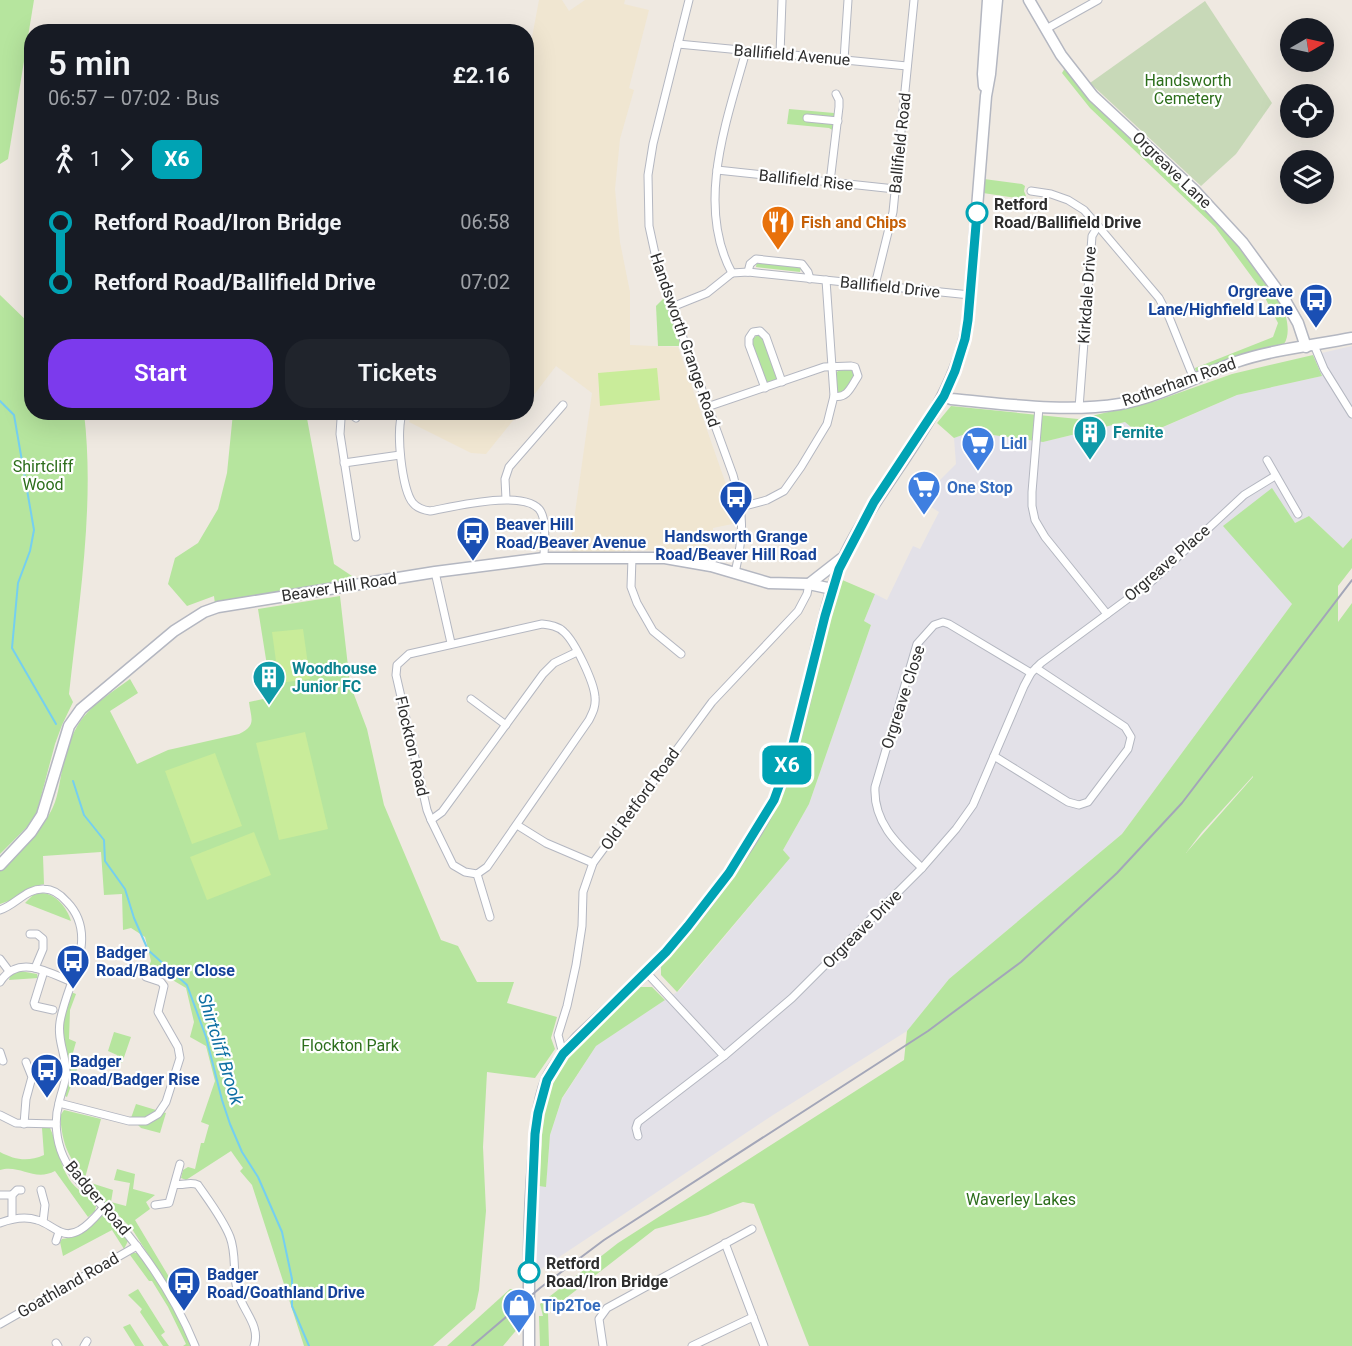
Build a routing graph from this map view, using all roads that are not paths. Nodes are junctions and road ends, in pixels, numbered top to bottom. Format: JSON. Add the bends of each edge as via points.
{"nodes":[{"id":1,"x":689,"y":0,"type":"edge"},
{"id":2,"x":782,"y":0,"type":"edge"},
{"id":3,"x":848,"y":0,"type":"edge"},
{"id":4,"x":914,"y":0,"type":"edge"},
{"id":5,"x":988,"y":0,"type":"edge"},
{"id":6,"x":997,"y":0,"type":"edge"},
{"id":7,"x":1029,"y":0,"type":"edge"},
{"id":8,"x":1098,"y":0,"type":"edge"},
{"id":9,"x":1046,"y":29,"type":"junction"},
{"id":10,"x":678,"y":44,"type":"junction"},
{"id":11,"x":746,"y":51,"type":"junction"},
{"id":12,"x":780,"y":54,"type":"junction"},
{"id":13,"x":844,"y":60,"type":"junction"},
{"id":14,"x":907,"y":66,"type":"junction"},
{"id":15,"x":836,"y":94,"type":"dead end"},
{"id":16,"x":986,"y":96,"type":"junction"},
{"id":17,"x":807,"y":118,"type":"dead end"},
{"id":18,"x":838,"y":121,"type":"junction"},
{"id":19,"x":717,"y":170,"type":"junction"},
{"id":20,"x":830,"y":182,"type":"junction"},
{"id":21,"x":895,"y":189,"type":"junction"},
{"id":22,"x":1031,"y":191,"type":"dead end"},
{"id":23,"x":1098,"y":226,"type":"junction"},
{"id":24,"x":748,"y":272,"type":"junction"},
{"id":25,"x":732,"y":273,"type":"junction"},
{"id":26,"x":810,"y":279,"type":"junction"},
{"id":27,"x":826,"y":280,"type":"junction"},
{"id":28,"x":875,"y":285,"type":"junction"},
{"id":29,"x":970,"y":295,"type":"junction"},
{"id":30,"x":672,"y":307,"type":"junction"},
{"id":31,"x":1352,"y":338,"type":"edge"},
{"id":32,"x":1310,"y":346,"type":"junction"},
{"id":33,"x":832,"y":366,"type":"junction"},
{"id":34,"x":1194,"y":379,"type":"junction"},
{"id":35,"x":782,"y":382,"type":"junction"},
{"id":36,"x":765,"y":388,"type":"junction"},
{"id":37,"x":834,"y":396,"type":"junction"},
{"id":38,"x":944,"y":396,"type":"junction"},
{"id":39,"x":563,"y":405,"type":"dead end"},
{"id":40,"x":1039,"y":406,"type":"junction"},
{"id":41,"x":707,"y":407,"type":"junction"},
{"id":42,"x":1079,"y":408,"type":"junction"},
{"id":43,"x":1352,"y":414,"type":"edge"},
{"id":44,"x":342,"y":420,"type":"edge"},
{"id":45,"x":400,"y":420,"type":"edge"},
{"id":46,"x":400,"y":455,"type":"junction"},
{"id":47,"x":1267,"y":460,"type":"dead end"},
{"id":48,"x":344,"y":463,"type":"junction"},
{"id":49,"x":1275,"y":476,"type":"junction"},
{"id":50,"x":506,"y":500,"type":"junction"},
{"id":51,"x":741,"y":507,"type":"junction"},
{"id":52,"x":1298,"y":514,"type":"dead end"},
{"id":53,"x":356,"y":537,"type":"dead end"},
{"id":54,"x":844,"y":557,"type":"junction"},
{"id":55,"x":544,"y":558,"type":"junction"},
{"id":56,"x":632,"y":558,"type":"junction"},
{"id":57,"x":435,"y":572,"type":"junction"},
{"id":58,"x":735,"y":573,"type":"junction"},
{"id":59,"x":811,"y":582,"type":"junction"},
{"id":60,"x":833,"y":584,"type":"junction"},
{"id":61,"x":1107,"y":614,"type":"junction"},
{"id":62,"x":451,"y":643,"type":"junction"},
{"id":63,"x":577,"y":652,"type":"junction"},
{"id":64,"x":681,"y":654,"type":"dead end"},
{"id":65,"x":1033,"y":670,"type":"junction"},
{"id":66,"x":471,"y":699,"type":"dead end"},
{"id":67,"x":506,"y":725,"type":"junction"},
{"id":68,"x":994,"y":756,"type":"junction"},
{"id":69,"x":431,"y":820,"type":"junction"},
{"id":70,"x":518,"y":825,"type":"junction"},
{"id":71,"x":593,"y":862,"type":"junction"},
{"id":72,"x":0,"y":865,"type":"edge"},
{"id":73,"x":922,"y":868,"type":"junction"},
{"id":74,"x":477,"y":874,"type":"junction"},
{"id":75,"x":1,"y":910,"type":"edge"},
{"id":76,"x":490,"y":917,"type":"dead end"},
{"id":77,"x":30,"y":934,"type":"dead end"},
{"id":78,"x":0,"y":959,"type":"edge"},
{"id":79,"x":35,"y":968,"type":"junction"},
{"id":80,"x":9,"y":971,"type":"junction"},
{"id":81,"x":44,"y":971,"type":"junction"},
{"id":82,"x":646,"y":972,"type":"junction"},
{"id":83,"x":146,"y":977,"type":"dead end"},
{"id":84,"x":0,"y":982,"type":"edge"},
{"id":85,"x":72,"y":982,"type":"junction"},
{"id":86,"x":53,"y":1010,"type":"dead end"},
{"id":87,"x":563,"y":1054,"type":"junction"},
{"id":88,"x":724,"y":1056,"type":"junction"},
{"id":89,"x":26,"y":1062,"type":"dead end"},
{"id":90,"x":59,"y":1103,"type":"junction"},
{"id":91,"x":0,"y":1116,"type":"edge"},
{"id":92,"x":24,"y":1124,"type":"junction"},
{"id":93,"x":56,"y":1124,"type":"junction"},
{"id":94,"x":638,"y":1136,"type":"dead end"},
{"id":95,"x":180,"y":1164,"type":"dead end"},
{"id":96,"x":175,"y":1184,"type":"junction"},
{"id":97,"x":21,"y":1190,"type":"dead end"},
{"id":98,"x":40,"y":1190,"type":"dead end"},
{"id":99,"x":0,"y":1195,"type":"edge"},
{"id":100,"x":12,"y":1195,"type":"junction"},
{"id":101,"x":155,"y":1205,"type":"dead end"},
{"id":102,"x":104,"y":1207,"type":"junction"},
{"id":103,"x":12,"y":1219,"type":"junction"},
{"id":104,"x":43,"y":1222,"type":"junction"},
{"id":105,"x":0,"y":1223,"type":"edge"},
{"id":106,"x":752,"y":1229,"type":"dead end"},
{"id":107,"x":59,"y":1232,"type":"junction"},
{"id":108,"x":56,"y":1241,"type":"dead end"},
{"id":109,"x":725,"y":1243,"type":"junction"},
{"id":110,"x":137,"y":1246,"type":"junction"},
{"id":111,"x":753,"y":1317,"type":"junction"},
{"id":112,"x":0,"y":1324,"type":"edge"},
{"id":113,"x":195,"y":1346,"type":"edge"},
{"id":114,"x":254,"y":1346,"type":"edge"},
{"id":115,"x":529,"y":1346,"type":"edge"},
{"id":116,"x":603,"y":1346,"type":"edge"},
{"id":117,"x":692,"y":1346,"type":"edge"},
{"id":118,"x":764,"y":1346,"type":"edge"}],
"edges":[{"from":1,"to":10,"type":"street","name":"Handsworth Grange Road"},
{"from":2,"to":12,"type":"street"},
{"from":3,"to":13,"type":"street"},
{"from":4,"to":14,"type":"street","name":"Ballifield Road"},
{"from":5,"to":16,"type":"main road","via":[[983,74]]},
{"from":6,"to":16,"type":"main road"},
{"from":7,"to":9,"type":"main road","name":"Orgreave Lane"},
{"from":8,"to":9,"type":"street"},
{"from":9,"to":32,"type":"main road","name":"Orgreave Lane","via":[[1072,72],[1093,96],[1194,190],[1243,243],[1286,302]]},
{"from":10,"to":11,"type":"street","name":"Ballifield Avenue"},
{"from":10,"to":30,"type":"street","name":"Handsworth Grange Road","via":[[653,144],[647,192],[651,241]]},
{"from":11,"to":12,"type":"street","name":"Ballifield Avenue"},
{"from":11,"to":19,"type":"street"},
{"from":12,"to":13,"type":"street","name":"Ballifield Avenue"},
{"from":13,"to":14,"type":"street","name":"Ballifield Avenue"},
{"from":14,"to":21,"type":"street","name":"Ballifield Road"},
{"from":15,"to":18,"type":"street"},
{"from":16,"to":29,"type":"main road"},
{"from":17,"to":18,"type":"street"},
{"from":18,"to":20,"type":"street"},
{"from":19,"to":20,"type":"street","name":"Ballifield Rise"},
{"from":19,"to":25,"type":"street","via":[[715,215]]},
{"from":20,"to":21,"type":"street","name":"Ballifield Rise"},
{"from":21,"to":28,"type":"street","name":"Ballifield Road","via":[[890,229]]},
{"from":22,"to":23,"type":"street","name":"Kirkdale Drive","via":[[1068,200]]},
{"from":23,"to":34,"type":"street","via":[[1159,298]]},
{"from":23,"to":42,"type":"street","name":"Kirkdale Drive","via":[[1092,236]]},
{"from":24,"to":25,"type":"street","name":"Ballifield Drive"},
{"from":24,"to":26,"type":"street","name":"Ballifield Drive"},
{"from":24,"to":26,"type":"street","name":"Ballifield Drive","via":[[756,259],[787,262],[802,264]]},
{"from":25,"to":30,"type":"street","via":[[707,293]]},
{"from":26,"to":27,"type":"street","name":"Ballifield Drive"},
{"from":27,"to":28,"type":"street","name":"Ballifield Drive"},
{"from":27,"to":33,"type":"street"},
{"from":28,"to":29,"type":"street","name":"Ballifield Drive"},
{"from":29,"to":38,"type":"main road","via":[[965,339]]},
{"from":30,"to":41,"type":"street","name":"Handsworth Grange Road"},
{"from":31,"to":32,"type":"main road","name":"Rotherham Road"},
{"from":32,"to":34,"type":"main road","name":"Rotherham Road","via":[[1237,361]]},
{"from":32,"to":43,"type":"street","name":"Orgreave Lane"},
{"from":33,"to":35,"type":"street"},
{"from":33,"to":37,"type":"street"},
{"from":33,"to":37,"type":"street","via":[[855,367],[858,373],[846,395]]},
{"from":34,"to":42,"type":"main road","name":"Rotherham Road","via":[[1131,402]]},
{"from":35,"to":36,"type":"street"},
{"from":35,"to":36,"type":"street","via":[[766,337],[760,331],[753,332],[749,345]]},
{"from":36,"to":41,"type":"street"},
{"from":37,"to":51,"type":"street","via":[[822,433],[789,485],[767,500]]},
{"from":38,"to":40,"type":"main road","name":"Rotherham Road"},
{"from":38,"to":54,"type":"main road","via":[[874,502]]},
{"from":39,"to":50,"type":"street","via":[[508,467]]},
{"from":40,"to":42,"type":"main road","name":"Rotherham Road"},
{"from":40,"to":61,"type":"street","via":[[1032,492],[1035,520]]},
{"from":41,"to":51,"type":"street","name":"Handsworth Grange Road"},
{"from":44,"to":48,"type":"street","via":[[339,426]]},
{"from":45,"to":46,"type":"street"},
{"from":46,"to":48,"type":"street"},
{"from":46,"to":50,"type":"street","via":[[410,498],[423,510]]},
{"from":47,"to":49,"type":"street"},
{"from":48,"to":53,"type":"street"},
{"from":49,"to":52,"type":"street"},
{"from":49,"to":61,"type":"street","name":"Orgreave Place","via":[[1244,495],[1152,581]]},
{"from":50,"to":55,"type":"street","via":[[531,503],[542,513]]},
{"from":51,"to":58,"type":"street","name":"Handsworth Grange Road","via":[[742,534]]},
{"from":54,"to":59,"type":"main road"},
{"from":54,"to":60,"type":"main road"},
{"from":55,"to":56,"type":"main road","name":"Beaver Hill Road"},
{"from":55,"to":57,"type":"main road","name":"Beaver Hill Road"},
{"from":56,"to":58,"type":"main road","name":"Beaver Hill Road","via":[[680,560]]},
{"from":56,"to":64,"type":"street","via":[[631,587],[637,603],[653,631]]},
{"from":57,"to":62,"type":"street"},
{"from":57,"to":72,"type":"main road","name":"Beaver Hill Road","via":[[230,604],[190,619],[81,709],[69,726],[42,815]]},
{"from":58,"to":59,"type":"main road","name":"Beaver Hill Road","via":[[769,583]]},
{"from":59,"to":60,"type":"main road","name":"Beaver Hill Road"},
{"from":59,"to":71,"type":"street","name":"Old Retford Road","via":[[798,611],[712,702]]},
{"from":60,"to":82,"type":"main road","via":[[790,756],[774,800],[729,873]]},
{"from":61,"to":65,"type":"street","name":"Orgreave Place"},
{"from":62,"to":63,"type":"street","via":[[550,625],[565,632]]},
{"from":62,"to":69,"type":"street","name":"Flockton Road","via":[[408,654],[396,670]]},
{"from":63,"to":67,"type":"street","via":[[548,668]]},
{"from":63,"to":70,"type":"street","via":[[594,690],[595,706]]},
{"from":65,"to":68,"type":"street","name":"Orgreave Drive"},
{"from":65,"to":68,"type":"street","name":"Orgreave Close","via":[[1125,726],[1131,737],[1128,749],[1088,802],[1079,805]]},
{"from":65,"to":73,"type":"street","name":"Orgreave Close","via":[[949,624],[934,626],[917,644],[875,796],[878,814],[889,834]]},
{"from":66,"to":67,"type":"street"},
{"from":67,"to":69,"type":"street","via":[[442,812]]},
{"from":68,"to":73,"type":"street","name":"Orgreave Drive","via":[[973,805]]},
{"from":69,"to":74,"type":"street","name":"Flockton Road","via":[[453,864]]},
{"from":70,"to":71,"type":"street","via":[[546,843]]},
{"from":70,"to":74,"type":"street","via":[[487,867]]},
{"from":71,"to":87,"type":"street","name":"Old Retford Road","via":[[584,892],[576,965],[558,1035]]},
{"from":73,"to":88,"type":"street","name":"Orgreave Drive","via":[[815,976]]},
{"from":74,"to":76,"type":"street"},
{"from":75,"to":85,"type":"street","name":"Badger Road","via":[[42,888],[52,890],[67,902],[77,915],[81,931]]},
{"from":77,"to":79,"type":"street","via":[[43,939]]},
{"from":78,"to":80,"type":"street"},
{"from":79,"to":80,"type":"street"},
{"from":79,"to":81,"type":"street"},
{"from":80,"to":84,"type":"street"},
{"from":81,"to":85,"type":"street"},
{"from":81,"to":86,"type":"street","via":[[34,1003]]},
{"from":82,"to":87,"type":"main road"},
{"from":82,"to":88,"type":"street"},
{"from":83,"to":90,"type":"street","via":[[164,986],[158,1012],[180,1053],[180,1064],[162,1109],[152,1119],[139,1122]]},
{"from":85,"to":90,"type":"street","name":"Badger Road","via":[[60,1020],[66,1068]]},
{"from":87,"to":115,"type":"main road","via":[[547,1080],[535,1134]]},
{"from":88,"to":94,"type":"street","name":"Orgreave Drive","via":[[638,1122]]},
{"from":89,"to":92,"type":"street","via":[[32,1077]]},
{"from":90,"to":93,"type":"street","name":"Badger Road"},
{"from":91,"to":92,"type":"street"},
{"from":92,"to":93,"type":"street"},
{"from":93,"to":102,"type":"street","name":"Badger Road","via":[[68,1165]]},
{"from":95,"to":96,"type":"street"},
{"from":96,"to":101,"type":"street","via":[[168,1203]]},
{"from":96,"to":114,"type":"street","via":[[198,1185],[228,1232],[238,1293],[255,1331]]},
{"from":97,"to":100,"type":"street"},
{"from":98,"to":104,"type":"street","via":[[45,1205]]},
{"from":99,"to":100,"type":"street"},
{"from":100,"to":103,"type":"street"},
{"from":102,"to":107,"type":"street","via":[[79,1231]]},
{"from":102,"to":110,"type":"street","name":"Badger Road"},
{"from":103,"to":104,"type":"street"},
{"from":103,"to":105,"type":"street"},
{"from":104,"to":107,"type":"street"},
{"from":106,"to":109,"type":"street"},
{"from":107,"to":108,"type":"street"},
{"from":109,"to":111,"type":"street"},
{"from":109,"to":116,"type":"street","via":[[607,1308],[599,1318]]},
{"from":110,"to":112,"type":"street","name":"Goathland Road"},
{"from":110,"to":113,"type":"street","name":"Badger Road","via":[[176,1306]]},
{"from":111,"to":117,"type":"street"},
{"from":111,"to":118,"type":"street"}]}
